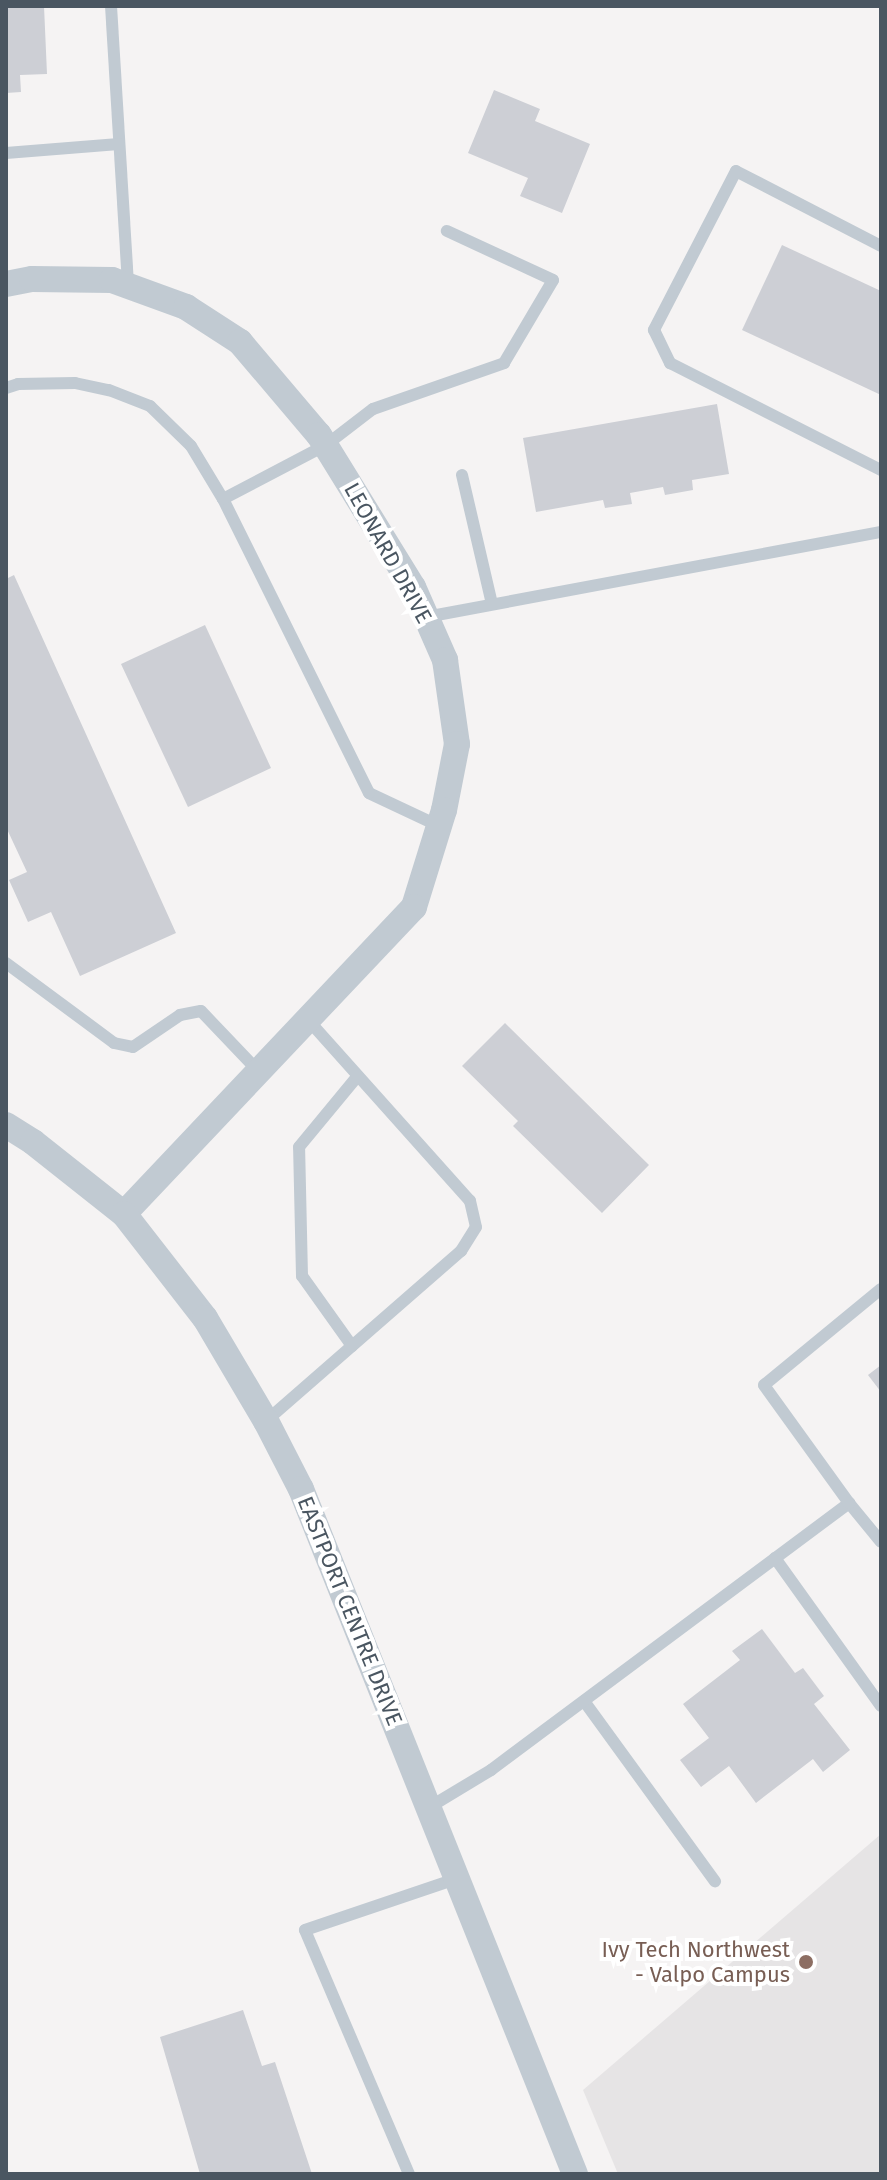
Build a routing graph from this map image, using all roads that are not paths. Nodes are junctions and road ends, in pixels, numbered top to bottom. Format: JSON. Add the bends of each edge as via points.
{"nodes":[{"id":1,"x":111,"y":6,"type":"edge"},
{"id":2,"x":119,"y":144,"type":"junction"},
{"id":3,"x":6,"y":153,"type":"edge"},
{"id":4,"x":447,"y":231,"type":"dead end"},
{"id":5,"x":881,"y":246,"type":"edge"},
{"id":6,"x":6,"y":284,"type":"edge"},
{"id":7,"x":128,"y":286,"type":"junction"},
{"id":8,"x":6,"y":388,"type":"edge"},
{"id":9,"x":326,"y":445,"type":"junction"},
{"id":10,"x":881,"y":470,"type":"edge"},
{"id":11,"x":462,"y":475,"type":"dead end"},
{"id":12,"x":223,"y":499,"type":"junction"},
{"id":13,"x":881,"y":532,"type":"edge"},
{"id":14,"x":492,"y":604,"type":"junction"},
{"id":15,"x":426,"y":617,"type":"junction"},
{"id":16,"x":439,"y":826,"type":"junction"},
{"id":17,"x":6,"y":963,"type":"edge"},
{"id":18,"x":308,"y":1020,"type":"junction"},
{"id":19,"x":259,"y":1072,"type":"junction"},
{"id":20,"x":356,"y":1078,"type":"junction"},
{"id":21,"x":6,"y":1125,"type":"edge"},
{"id":22,"x":124,"y":1214,"type":"junction"},
{"id":23,"x":881,"y":1289,"type":"edge"},
{"id":24,"x":352,"y":1346,"type":"junction"},
{"id":25,"x":266,"y":1421,"type":"junction"},
{"id":26,"x":849,"y":1503,"type":"junction"},
{"id":27,"x":881,"y":1542,"type":"edge"},
{"id":28,"x":775,"y":1558,"type":"junction"},
{"id":29,"x":584,"y":1701,"type":"junction"},
{"id":30,"x":881,"y":1706,"type":"edge"},
{"id":31,"x":428,"y":1808,"type":"junction"},
{"id":32,"x":459,"y":1878,"type":"junction"},
{"id":33,"x":715,"y":1881,"type":"dead end"},
{"id":34,"x":409,"y":2174,"type":"edge"},
{"id":35,"x":575,"y":2174,"type":"edge"}],
"edges":[{"from":1,"to":2,"type":"lane"},
{"from":2,"to":3,"type":"lane"},
{"from":2,"to":7,"type":"lane"},
{"from":4,"to":9,"type":"lane","via":[[553,280],[504,363],[373,409]]},
{"from":5,"to":10,"type":"lane","via":[[736,171],[654,330],[670,363]]},
{"from":6,"to":7,"type":"street","name":"LEONARD DRIVE","via":[[32,279],[112,280]]},
{"from":7,"to":9,"type":"street","name":"LEONARD DRIVE","via":[[186,307],[240,342]]},
{"from":8,"to":12,"type":"lane","via":[[75,383],[150,406],[191,446]]},
{"from":9,"to":12,"type":"lane"},
{"from":9,"to":15,"type":"street","name":"LEONARD DRIVE"},
{"from":11,"to":14,"type":"lane"},
{"from":12,"to":16,"type":"lane","via":[[369,793]]},
{"from":13,"to":14,"type":"lane"},
{"from":14,"to":15,"type":"lane"},
{"from":15,"to":16,"type":"street","name":"LEONARD DRIVE","via":[[445,660],[457,744]]},
{"from":16,"to":18,"type":"street","name":"LEONARD DRIVE","via":[[414,907]]},
{"from":17,"to":19,"type":"lane","via":[[114,1043],[133,1047],[180,1015],[201,1011]]},
{"from":18,"to":19,"type":"street","name":"LEONARD DRIVE"},
{"from":18,"to":20,"type":"lane"},
{"from":19,"to":22,"type":"street","name":"LEONARD DRIVE"},
{"from":20,"to":24,"type":"lane","via":[[299,1147],[302,1276]]},
{"from":20,"to":24,"type":"lane","via":[[470,1201],[476,1227],[461,1251]]},
{"from":21,"to":22,"type":"street","name":"EASTPORT CENTRE DRIVE"},
{"from":22,"to":25,"type":"street","name":"EASTPORT CENTRE DRIVE","via":[[205,1318]]},
{"from":23,"to":26,"type":"lane","via":[[764,1385]]},
{"from":24,"to":25,"type":"lane"},
{"from":25,"to":31,"type":"street","name":"EASTPORT CENTRE DRIVE","via":[[301,1489]]},
{"from":26,"to":27,"type":"lane"},
{"from":26,"to":28,"type":"lane"},
{"from":28,"to":29,"type":"lane"},
{"from":28,"to":30,"type":"lane"},
{"from":29,"to":31,"type":"lane","via":[[491,1770]]},
{"from":29,"to":33,"type":"lane"},
{"from":31,"to":32,"type":"street","name":"EASTPORT CENTRE DRIVE"},
{"from":32,"to":34,"type":"lane","via":[[305,1930]]},
{"from":32,"to":35,"type":"street","name":"EASTPORT CENTRE DRIVE"}]}
